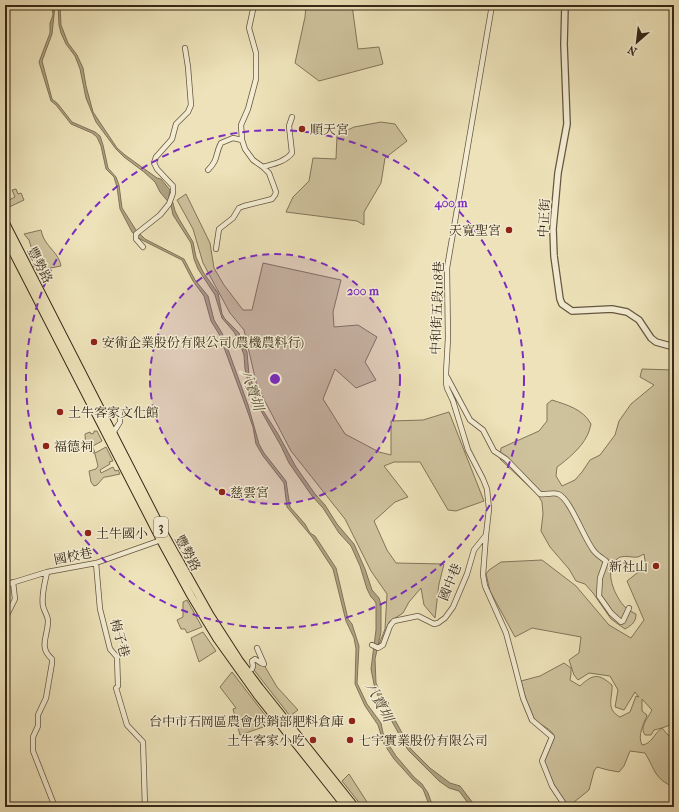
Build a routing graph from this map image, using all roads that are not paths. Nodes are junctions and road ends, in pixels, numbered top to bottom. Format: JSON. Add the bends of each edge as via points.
{"nodes":[{"id":1,"x":18,"y":5,"type":"edge"},
{"id":2,"x":23,"y":5,"type":"edge"},
{"id":3,"x":254,"y":5,"type":"edge"},
{"id":4,"x":492,"y":5,"type":"edge"},
{"id":5,"x":565,"y":5,"type":"edge"},
{"id":6,"x":184,"y":48,"type":"dead end"},
{"id":7,"x":292,"y":117,"type":"dead end"},
{"id":8,"x":242,"y":140,"type":"junction"},
{"id":9,"x":263,"y":167,"type":"junction"},
{"id":10,"x":208,"y":170,"type":"dead end"},
{"id":11,"x":5,"y":222,"type":"edge"},
{"id":12,"x":5,"y":237,"type":"edge"},
{"id":13,"x":143,"y":247,"type":"dead end"},
{"id":14,"x":216,"y":249,"type":"dead end"},
{"id":15,"x":674,"y":347,"type":"edge"},
{"id":16,"x":446,"y":373,"type":"junction"},
{"id":17,"x":120,"y":412,"type":"dead end"},
{"id":18,"x":113,"y":433,"type":"junction"},
{"id":19,"x":486,"y":535,"type":"junction"},
{"id":20,"x":164,"y":539,"type":"junction"},
{"id":21,"x":96,"y":563,"type":"junction"},
{"id":22,"x":47,"y":572,"type":"junction"},
{"id":23,"x":13,"y":582,"type":"junction"},
{"id":24,"x":5,"y":585,"type":"edge"},
{"id":25,"x":630,"y":608,"type":"dead end"},
{"id":26,"x":5,"y":619,"type":"edge"},
{"id":27,"x":372,"y":645,"type":"dead end"},
{"id":28,"x":257,"y":648,"type":"dead end"},
{"id":29,"x":252,"y":669,"type":"dead end"},
{"id":30,"x":53,"y":802,"type":"dead end"},
{"id":31,"x":145,"y":807,"type":"edge"},
{"id":32,"x":346,"y":807,"type":"edge"},
{"id":33,"x":355,"y":807,"type":"edge"},
{"id":34,"x":566,"y":807,"type":"edge"}],
"edges":[{"from":1,"to":2,"type":"street"},
{"from":3,"to":8,"type":"street","via":[[249,28],[256,54],[256,79],[241,125]]},
{"from":4,"to":16,"type":"street","name":"中和街五段118巷","via":[[448,268]]},
{"from":5,"to":15,"type":"street","name":"中正街","via":[[568,124],[558,173],[553,229],[560,299],[562,304],[572,311],[612,309],[627,312],[639,320],[656,342]]},
{"from":6,"to":13,"type":"street","via":[[191,105],[176,124],[172,139],[154,163],[173,186],[173,193],[169,204],[160,215],[136,234],[136,239]]},
{"from":7,"to":9,"type":"street","via":[[289,126],[292,153]]},
{"from":8,"to":9,"type":"street","via":[[253,160]]},
{"from":8,"to":10,"type":"street","via":[[234,138],[221,143],[217,157]]},
{"from":9,"to":14,"type":"street","via":[[269,173],[276,192],[274,198],[239,208],[233,218],[219,229]]},
{"from":11,"to":18,"type":"main road","name":"豐勢路","number":"3"},
{"from":12,"to":20,"type":"main road","name":"豐勢路","number":"3"},
{"from":16,"to":19,"type":"street","name":"中和街五段118巷","via":[[447,388],[468,450],[487,489],[489,509]]},
{"from":16,"to":25,"type":"street","via":[[470,420],[483,430],[494,451],[506,459],[540,494],[557,493],[572,509],[594,551],[606,561],[600,578],[600,596],[611,613],[621,622]]},
{"from":17,"to":18,"type":"street","via":[[120,422]]},
{"from":18,"to":20,"type":"main road","name":"豐勢路","number":"3"},
{"from":19,"to":27,"type":"street","name":"國中巷","via":[[476,546],[453,607],[442,620],[434,624],[415,616],[394,621],[382,645],[378,648]]},
{"from":19,"to":34,"type":"street","name":"中和街五段118巷","via":[[483,574],[485,586],[504,628],[523,698],[532,720],[552,737],[542,759],[543,765],[552,786]]},
{"from":20,"to":21,"type":"street","name":"國校巷"},
{"from":20,"to":32,"type":"main road","name":"豐勢路","number":"3","via":[[191,596],[234,664]]},
{"from":20,"to":33,"type":"main road","name":"豐勢路","number":"3","via":[[239,660]]},
{"from":21,"to":22,"type":"street","name":"國校巷"},
{"from":21,"to":31,"type":"street","name":"梅子巷","via":[[100,609],[110,649],[117,657],[116,688],[127,725],[143,742]]},
{"from":22,"to":23,"type":"street","name":"國校巷"},
{"from":22,"to":30,"type":"street","via":[[43,594],[43,607],[48,619],[44,646],[46,654],[52,658],[52,663],[46,698],[38,715],[38,726],[33,737],[33,751]]},
{"from":23,"to":24,"type":"street","name":"國校巷"},
{"from":23,"to":26,"type":"street","via":[[15,599]]},
{"from":28,"to":29,"type":"street","via":[[264,664],[255,659],[252,661]]}]}
